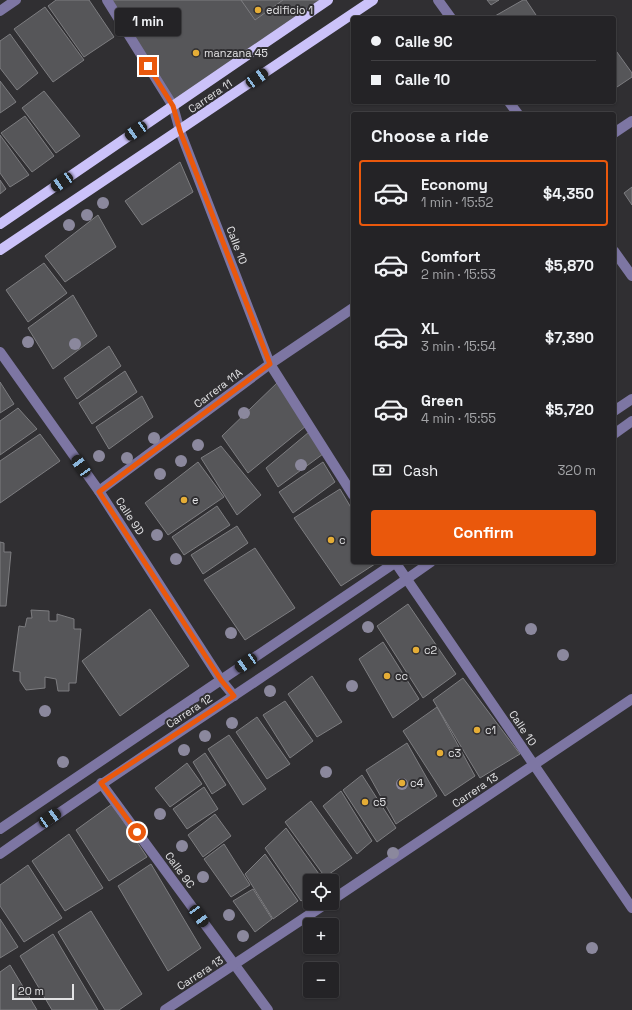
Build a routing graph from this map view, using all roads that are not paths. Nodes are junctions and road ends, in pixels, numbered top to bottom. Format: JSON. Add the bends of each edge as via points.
{"nodes":[{"id":1,"x":16,"y":0,"type":"edge"},
{"id":2,"x":107,"y":0,"type":"edge"},
{"id":3,"x":328,"y":0,"type":"edge"},
{"id":4,"x":373,"y":0,"type":"edge"},
{"id":5,"x":438,"y":0,"type":"edge"},
{"id":6,"x":0,"y":11,"type":"edge"},
{"id":7,"x":450,"y":16,"type":"edge"},
{"id":8,"x":173,"y":106,"type":"junction"},
{"id":9,"x":632,"y":121,"type":"edge"},
{"id":10,"x":180,"y":131,"type":"junction"},
{"id":11,"x":616,"y":131,"type":"edge"},
{"id":12,"x":0,"y":224,"type":"edge"},
{"id":13,"x":0,"y":250,"type":"edge"},
{"id":14,"x":616,"y":254,"type":"edge"},
{"id":15,"x":632,"y":276,"type":"edge"},
{"id":16,"x":351,"y":309,"type":"edge"},
{"id":17,"x":0,"y":352,"type":"edge"},
{"id":18,"x":270,"y":364,"type":"junction"},
{"id":19,"x":632,"y":399,"type":"edge"},
{"id":20,"x":616,"y":410,"type":"edge"},
{"id":21,"x":632,"y":421,"type":"edge"},
{"id":22,"x":616,"y":433,"type":"edge"},
{"id":23,"x":99,"y":492,"type":"junction"},
{"id":24,"x":351,"y":492,"type":"edge"},
{"id":25,"x":393,"y":564,"type":"edge"},
{"id":26,"x":397,"y":564,"type":"edge"},
{"id":27,"x":428,"y":564,"type":"edge"},
{"id":28,"x":407,"y":579,"type":"junction"},
{"id":29,"x":221,"y":680,"type":"junction"},
{"id":30,"x":234,"y":696,"type":"junction"},
{"id":31,"x":632,"y":699,"type":"edge"},
{"id":32,"x":534,"y":765,"type":"junction"},
{"id":33,"x":101,"y":783,"type":"junction"},
{"id":34,"x":0,"y":829,"type":"edge"},
{"id":35,"x":0,"y":854,"type":"edge"},
{"id":36,"x":339,"y":895,"type":"edge"},
{"id":37,"x":632,"y":908,"type":"edge"},
{"id":38,"x":317,"y":910,"type":"edge"},
{"id":39,"x":235,"y":965,"type":"junction"},
{"id":40,"x":166,"y":1010,"type":"edge"},
{"id":41,"x":268,"y":1010,"type":"edge"}],
"edges":[{"from":1,"to":6,"type":"street"},
{"from":2,"to":8,"type":"street","name":"Calle 10"},
{"from":3,"to":8,"type":"main road","name":"Carrera 11"},
{"from":4,"to":10,"type":"main road","name":"Carrera 11"},
{"from":5,"to":7,"type":"street"},
{"from":8,"to":10,"type":"street","name":"Calle 10"},
{"from":8,"to":12,"type":"main road","name":"Carrera 11"},
{"from":9,"to":11,"type":"street"},
{"from":10,"to":13,"type":"main road","name":"Carrera 11"},
{"from":10,"to":18,"type":"street","name":"Calle 10"},
{"from":14,"to":15,"type":"street"},
{"from":16,"to":18,"type":"street","name":"Carrera 11A"},
{"from":17,"to":23,"type":"street","name":"Calle 9D"},
{"from":18,"to":23,"type":"street","name":"Carrera 11A"},
{"from":18,"to":24,"type":"street","name":"Calle 10"},
{"from":19,"to":20,"type":"street"},
{"from":21,"to":22,"type":"street"},
{"from":23,"to":29,"type":"street","name":"Calle 9D"},
{"from":25,"to":29,"type":"street","name":"Carrera 12"},
{"from":26,"to":28,"type":"street","name":"Calle 10"},
{"from":27,"to":28,"type":"street","name":"Carrera 12"},
{"from":28,"to":30,"type":"street","name":"Carrera 12"},
{"from":28,"to":32,"type":"street","name":"Calle 10"},
{"from":29,"to":30,"type":"street","name":"Calle 9D"},
{"from":29,"to":34,"type":"street","name":"Carrera 12"},
{"from":30,"to":33,"type":"street","name":"Carrera 12"},
{"from":31,"to":32,"type":"street","name":"Carrera 13"},
{"from":32,"to":36,"type":"street","name":"Carrera 13"},
{"from":32,"to":37,"type":"street","name":"Calle 10"},
{"from":33,"to":35,"type":"street","name":"Carrera 12"},
{"from":33,"to":39,"type":"street","name":"Calle 9C"},
{"from":38,"to":39,"type":"street","name":"Carrera 13"},
{"from":39,"to":40,"type":"street","name":"Carrera 13"},
{"from":39,"to":41,"type":"street","name":"Calle 9C"}]}
